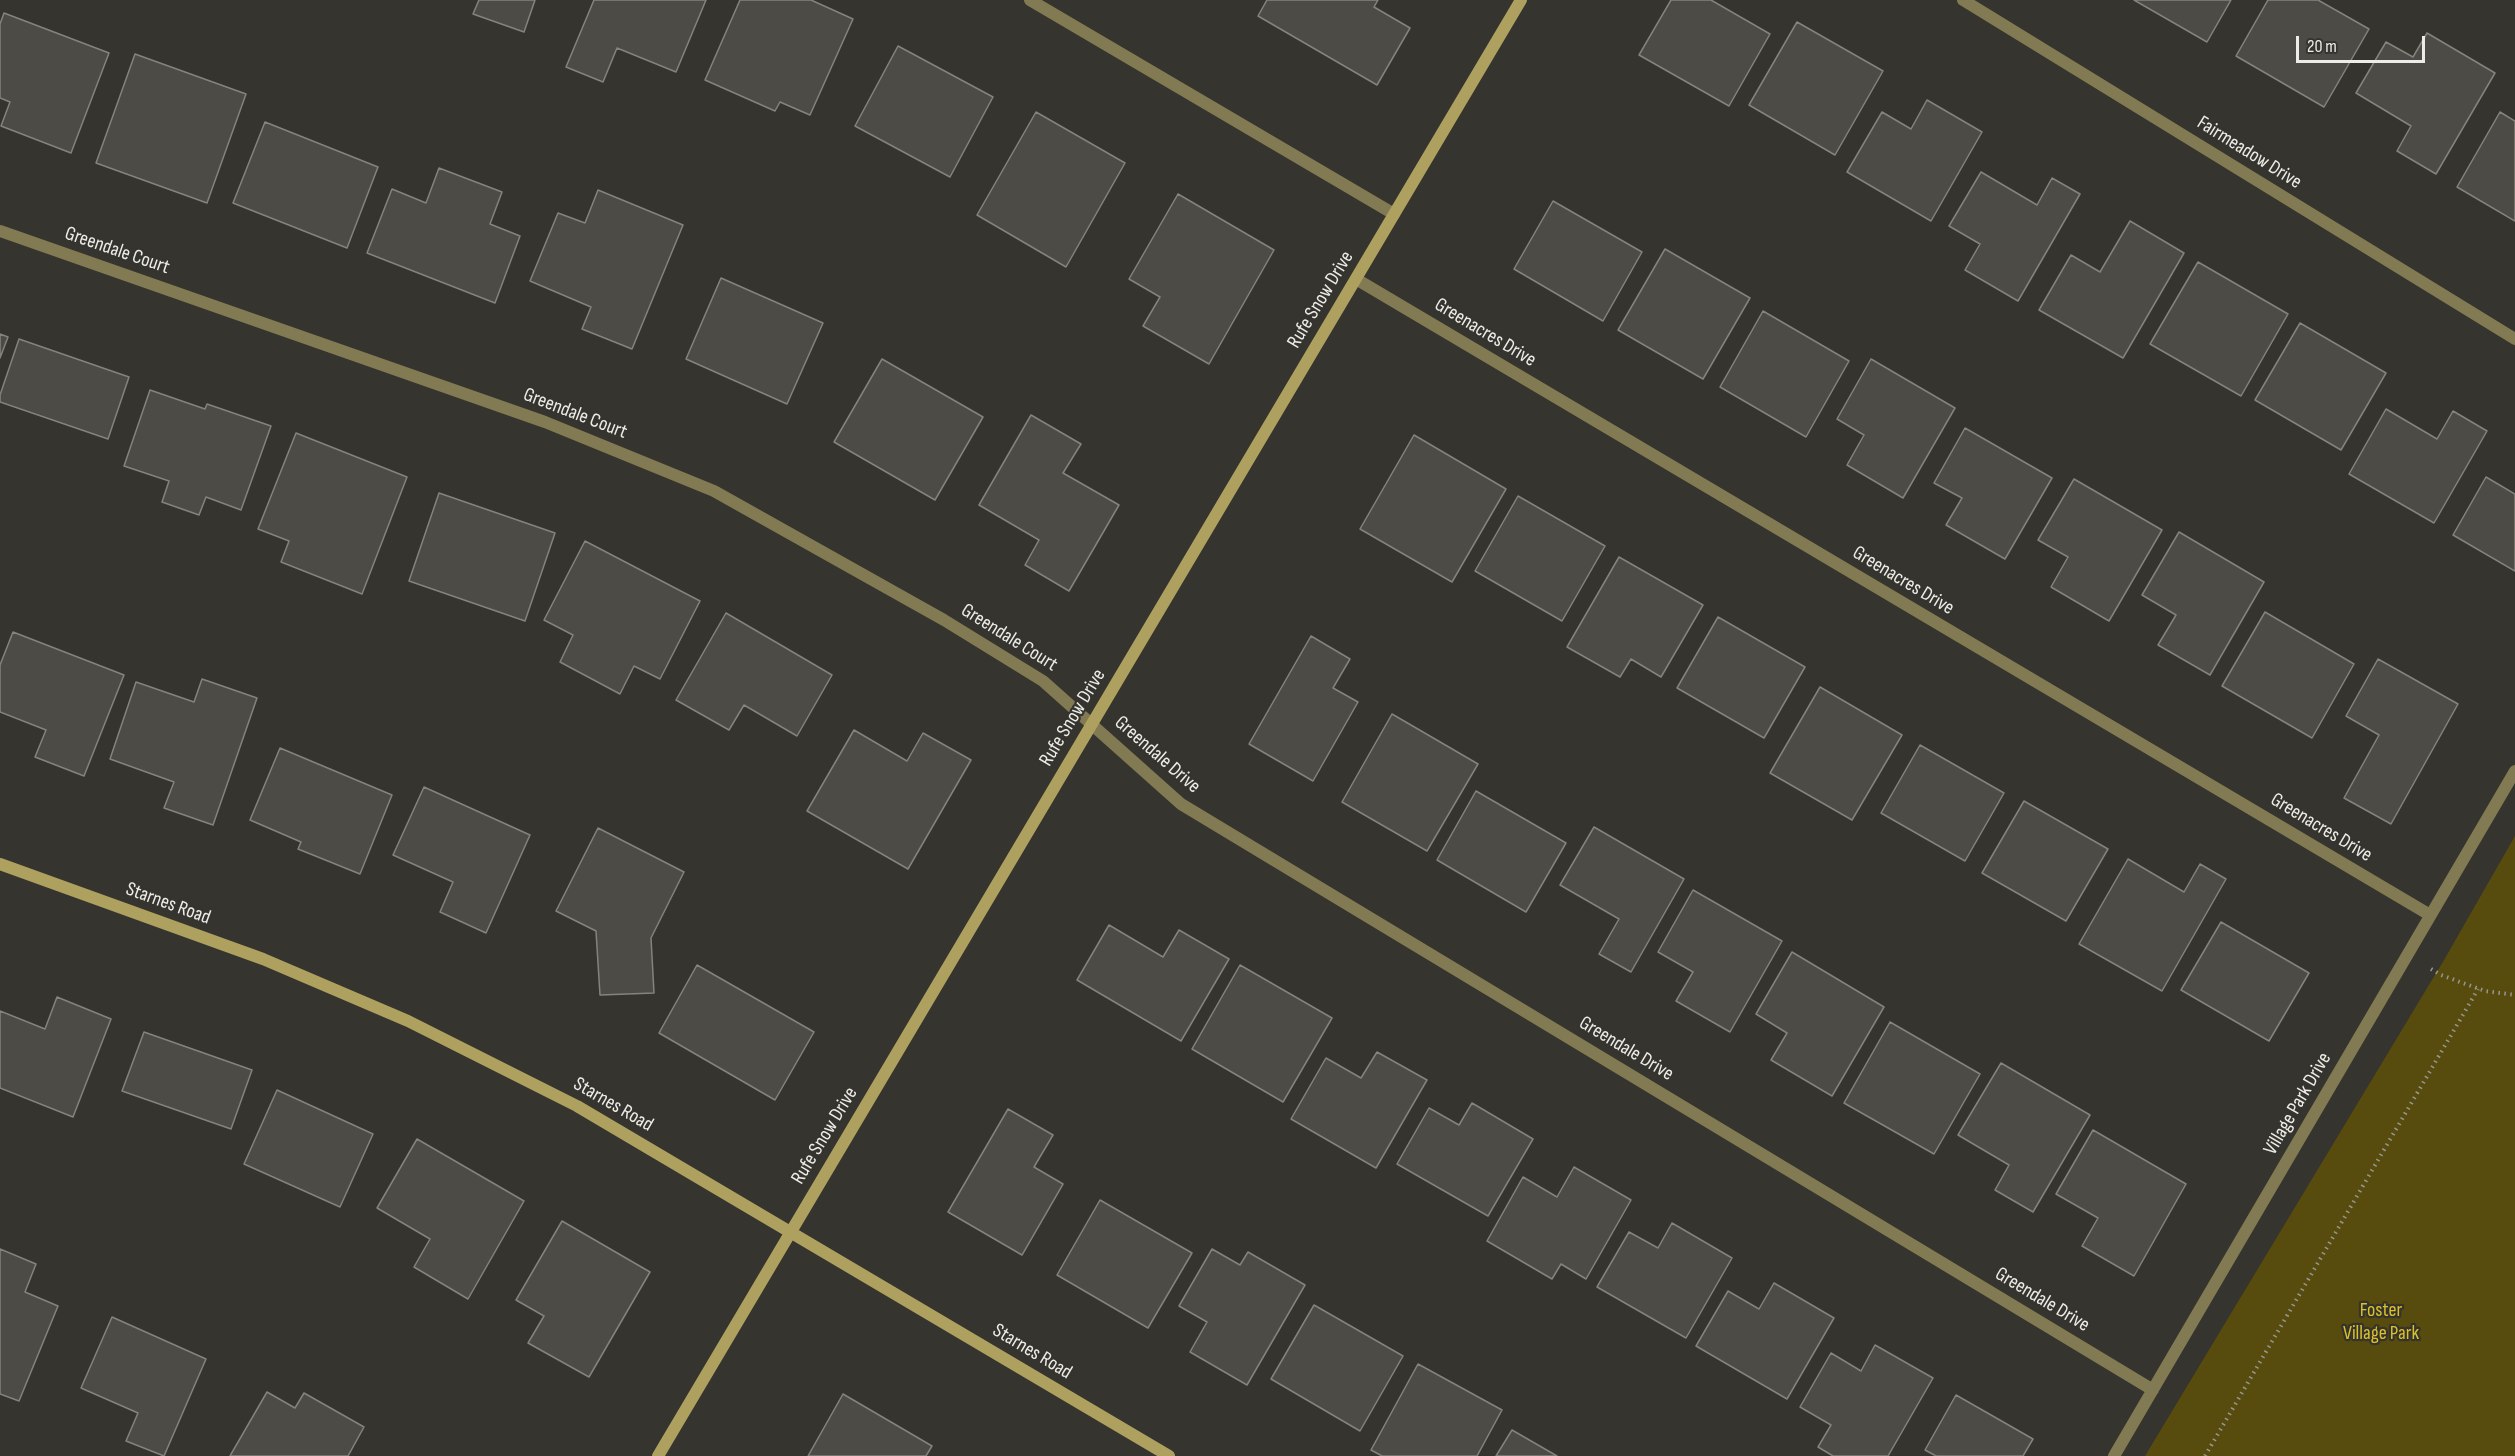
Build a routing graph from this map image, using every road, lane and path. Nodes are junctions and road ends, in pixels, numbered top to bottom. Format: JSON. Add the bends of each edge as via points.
{"nodes":[{"id":1,"x":1030,"y":0,"type":"edge"},
{"id":2,"x":1521,"y":0,"type":"edge"},
{"id":3,"x":1963,"y":0,"type":"edge"},
{"id":4,"x":1394,"y":214,"type":"junction"},
{"id":5,"x":0,"y":231,"type":"edge"},
{"id":6,"x":1356,"y":279,"type":"junction"},
{"id":7,"x":2515,"y":339,"type":"edge"},
{"id":8,"x":1092,"y":724,"type":"junction"},
{"id":9,"x":2515,"y":771,"type":"edge"},
{"id":10,"x":0,"y":864,"type":"edge"},
{"id":11,"x":2430,"y":915,"type":"junction"},
{"id":12,"x":2408,"y":954,"type":"junction"},
{"id":13,"x":2478,"y":989,"type":"junction"},
{"id":14,"x":2515,"y":995,"type":"edge"},
{"id":15,"x":791,"y":1232,"type":"junction"},
{"id":16,"x":2153,"y":1390,"type":"junction"},
{"id":17,"x":658,"y":1456,"type":"edge"},
{"id":18,"x":1169,"y":1456,"type":"edge"},
{"id":19,"x":2114,"y":1456,"type":"edge"},
{"id":20,"x":2205,"y":1456,"type":"edge"}],
"edges":[{"from":1,"to":4,"type":"street"},
{"from":2,"to":4,"type":"main road","name":"Rufe Snow Drive"},
{"from":3,"to":7,"type":"street","name":"Fairmeadow Drive"},
{"from":4,"to":6,"type":"main road","name":"Rufe Snow Drive"},
{"from":5,"to":8,"type":"street","name":"Greendale Court","via":[[545,422],[714,490],[944,620],[1043,681]]},
{"from":6,"to":8,"type":"main road","name":"Rufe Snow Drive"},
{"from":6,"to":11,"type":"street","name":"Greenacres Drive"},
{"from":8,"to":15,"type":"main road","name":"Rufe Snow Drive"},
{"from":8,"to":16,"type":"street","name":"Greendale Drive","via":[[1180,804]]},
{"from":9,"to":11,"type":"street","name":"Village Park Drive"},
{"from":10,"to":15,"type":"main road","name":"Starnes Road","via":[[263,959],[408,1021],[577,1106]]},
{"from":11,"to":12,"type":"street","name":"Village Park Drive"},
{"from":12,"to":13,"type":"path","via":[[2440,975]]},
{"from":12,"to":16,"type":"street","name":"Village Park Drive"},
{"from":13,"to":14,"type":"path"},
{"from":13,"to":20,"type":"path"},
{"from":15,"to":17,"type":"main road","name":"Rufe Snow Drive"},
{"from":15,"to":18,"type":"main road","name":"Starnes Road"},
{"from":16,"to":19,"type":"street","name":"Village Park Drive"}]}
